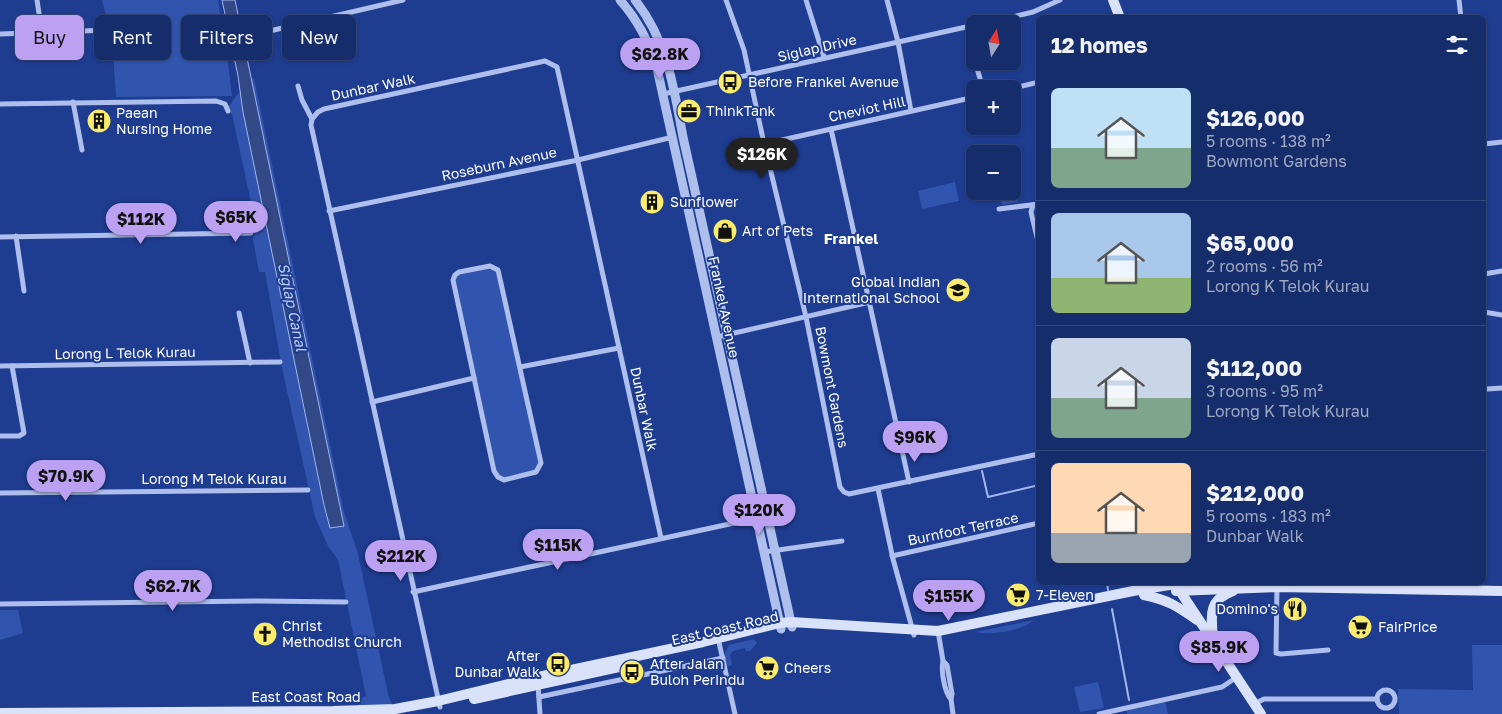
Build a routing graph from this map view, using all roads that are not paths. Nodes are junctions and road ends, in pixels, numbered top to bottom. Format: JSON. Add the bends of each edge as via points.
{"nodes":[{"id":1,"x":37,"y":0,"type":"edge"},
{"id":2,"x":403,"y":0,"type":"edge"},
{"id":3,"x":620,"y":0,"type":"edge"},
{"id":4,"x":635,"y":0,"type":"edge"},
{"id":5,"x":726,"y":0,"type":"edge"},
{"id":6,"x":806,"y":0,"type":"edge"},
{"id":7,"x":887,"y":0,"type":"edge"},
{"id":8,"x":1060,"y":0,"type":"edge"},
{"id":9,"x":1113,"y":0,"type":"edge"},
{"id":10,"x":1459,"y":0,"type":"edge"},
{"id":11,"x":39,"y":15,"type":"edge"},
{"id":12,"x":1020,"y":15,"type":"edge"},
{"id":13,"x":1119,"y":15,"type":"edge"},
{"id":14,"x":1461,"y":15,"type":"edge"},
{"id":15,"x":966,"y":27,"type":"edge"},
{"id":16,"x":272,"y":30,"type":"edge"},
{"id":17,"x":0,"y":34,"type":"edge"},
{"id":18,"x":15,"y":34,"type":"edge"},
{"id":19,"x":898,"y":42,"type":"junction"},
{"id":20,"x":824,"y":57,"type":"junction"},
{"id":21,"x":749,"y":75,"type":"junction"},
{"id":22,"x":1036,"y":83,"type":"edge"},
{"id":23,"x":298,"y":86,"type":"dead end"},
{"id":24,"x":1021,"y":86,"type":"edge"},
{"id":25,"x":674,"y":91,"type":"junction"},
{"id":26,"x":663,"y":94,"type":"junction"},
{"id":27,"x":966,"y":99,"type":"edge"},
{"id":28,"x":73,"y":102,"type":"junction"},
{"id":29,"x":0,"y":104,"type":"edge"},
{"id":30,"x":228,"y":111,"type":"dead end"},
{"id":31,"x":911,"y":111,"type":"junction"},
{"id":32,"x":312,"y":119,"type":"junction"},
{"id":33,"x":830,"y":129,"type":"junction"},
{"id":34,"x":673,"y":137,"type":"junction"},
{"id":35,"x":1502,"y":142,"type":"edge"},
{"id":36,"x":764,"y":144,"type":"junction"},
{"id":37,"x":1486,"y":144,"type":"edge"},
{"id":38,"x":82,"y":150,"type":"dead end"},
{"id":39,"x":578,"y":160,"type":"junction"},
{"id":40,"x":1036,"y":204,"type":"edge"},
{"id":41,"x":999,"y":209,"type":"dead end"},
{"id":42,"x":329,"y":211,"type":"junction"},
{"id":43,"x":251,"y":233,"type":"dead end"},
{"id":44,"x":1036,"y":233,"type":"edge"},
{"id":45,"x":16,"y":236,"type":"junction"},
{"id":46,"x":0,"y":237,"type":"edge"},
{"id":47,"x":1502,"y":271,"type":"edge"},
{"id":48,"x":1486,"y":274,"type":"edge"},
{"id":49,"x":24,"y":291,"type":"dead end"},
{"id":50,"x":870,"y":302,"type":"junction"},
{"id":51,"x":1486,"y":312,"type":"edge"},
{"id":52,"x":239,"y":313,"type":"dead end"},
{"id":53,"x":1502,"y":315,"type":"edge"},
{"id":54,"x":806,"y":317,"type":"junction"},
{"id":55,"x":727,"y":335,"type":"junction"},
{"id":56,"x":717,"y":337,"type":"junction"},
{"id":57,"x":619,"y":348,"type":"junction"},
{"id":58,"x":280,"y":362,"type":"dead end"},
{"id":59,"x":250,"y":363,"type":"junction"},
{"id":60,"x":0,"y":366,"type":"edge"},
{"id":61,"x":12,"y":366,"type":"junction"},
{"id":62,"x":520,"y":368,"type":"junction"},
{"id":63,"x":474,"y":378,"type":"junction"},
{"id":64,"x":1502,"y":388,"type":"edge"},
{"id":65,"x":1486,"y":390,"type":"edge"},
{"id":66,"x":372,"y":402,"type":"junction"},
{"id":67,"x":0,"y":436,"type":"edge"},
{"id":68,"x":1036,"y":455,"type":"edge"},
{"id":69,"x":909,"y":482,"type":"junction"},
{"id":70,"x":878,"y":489,"type":"junction"},
{"id":71,"x":308,"y":490,"type":"dead end"},
{"id":72,"x":0,"y":493,"type":"edge"},
{"id":73,"x":767,"y":516,"type":"junction"},
{"id":74,"x":757,"y":518,"type":"junction"},
{"id":75,"x":1036,"y":524,"type":"edge"},
{"id":76,"x":661,"y":538,"type":"junction"},
{"id":77,"x":842,"y":541,"type":"dead end"},
{"id":78,"x":774,"y":550,"type":"junction"},
{"id":79,"x":764,"y":552,"type":"junction"},
{"id":80,"x":892,"y":556,"type":"junction"},
{"id":81,"x":1179,"y":585,"type":"edge"},
{"id":82,"x":1277,"y":585,"type":"edge"},
{"id":83,"x":1364,"y":585,"type":"edge"},
{"id":84,"x":1502,"y":585,"type":"edge"},
{"id":85,"x":1432,"y":587,"type":"junction"},
{"id":86,"x":1241,"y":589,"type":"junction"},
{"id":87,"x":1502,"y":591,"type":"edge"},
{"id":88,"x":413,"y":592,"type":"junction"},
{"id":89,"x":1144,"y":595,"type":"junction"},
{"id":90,"x":346,"y":602,"type":"dead end"},
{"id":91,"x":0,"y":604,"type":"edge"},
{"id":92,"x":1202,"y":624,"type":"junction"},
{"id":93,"x":792,"y":625,"type":"junction"},
{"id":94,"x":781,"y":626,"type":"junction"},
{"id":95,"x":914,"y":632,"type":"junction"},
{"id":96,"x":938,"y":634,"type":"junction"},
{"id":97,"x":718,"y":641,"type":"junction"},
{"id":98,"x":1213,"y":642,"type":"junction"},
{"id":99,"x":1328,"y":650,"type":"dead end"},
{"id":100,"x":723,"y":658,"type":"junction"},
{"id":101,"x":1237,"y":677,"type":"junction"},
{"id":102,"x":538,"y":681,"type":"junction"},
{"id":103,"x":539,"y":697,"type":"junction"},
{"id":104,"x":1377,"y":699,"type":"dead end"},
{"id":105,"x":439,"y":704,"type":"junction"},
{"id":106,"x":1254,"y":704,"type":"junction"},
{"id":107,"x":0,"y":713,"type":"edge"},
{"id":108,"x":71,"y":714,"type":"edge"},
{"id":109,"x":397,"y":714,"type":"edge"},
{"id":110,"x":540,"y":714,"type":"edge"},
{"id":111,"x":735,"y":714,"type":"edge"},
{"id":112,"x":953,"y":714,"type":"edge"},
{"id":113,"x":1099,"y":714,"type":"edge"},
{"id":114,"x":1261,"y":714,"type":"edge"}],
"edges":[{"from":1,"to":11,"type":"street"},
{"from":2,"to":16,"type":"street"},
{"from":3,"to":26,"type":"street","name":"Frankel Avenue","via":[[644,33]]},
{"from":4,"to":25,"type":"street","name":"Frankel Avenue","via":[[659,39]]},
{"from":5,"to":21,"type":"street","name":"Bowmont Gardens","via":[[741,38]]},
{"from":6,"to":20,"type":"street"},
{"from":7,"to":19,"type":"street"},
{"from":8,"to":12,"type":"street"},
{"from":9,"to":13,"type":"main road"},
{"from":10,"to":14,"type":"street"},
{"from":15,"to":19,"type":"street","name":"Siglap Drive"},
{"from":17,"to":18,"type":"street"},
{"from":19,"to":20,"type":"street","name":"Siglap Drive"},
{"from":19,"to":31,"type":"street"},
{"from":20,"to":21,"type":"street","name":"Siglap Drive"},
{"from":21,"to":25,"type":"street","name":"Siglap Drive"},
{"from":21,"to":36,"type":"street","name":"Bowmont Gardens"},
{"from":22,"to":24,"type":"street"},
{"from":23,"to":32,"type":"street"},
{"from":25,"to":26,"type":"street","name":"Siglap Drive"},
{"from":25,"to":55,"type":"street","name":"Frankel Avenue"},
{"from":26,"to":34,"type":"street","name":"Frankel Avenue"},
{"from":27,"to":31,"type":"street","name":"Cheviot Hill"},
{"from":28,"to":29,"type":"street"},
{"from":28,"to":30,"type":"street","via":[[216,102],[225,104]]},
{"from":28,"to":38,"type":"street"},
{"from":31,"to":33,"type":"street","name":"Cheviot Hill"},
{"from":32,"to":39,"type":"street","name":"Dunbar Walk","via":[[324,109],[544,61],[557,67]]},
{"from":32,"to":42,"type":"street"},
{"from":33,"to":36,"type":"street","name":"Cheviot Hill"},
{"from":33,"to":50,"type":"street"},
{"from":34,"to":39,"type":"street","name":"Roseburn Avenue"},
{"from":34,"to":56,"type":"street","name":"Frankel Avenue"},
{"from":35,"to":37,"type":"street"},
{"from":36,"to":54,"type":"street","name":"Bowmont Gardens"},
{"from":39,"to":42,"type":"street","name":"Roseburn Avenue"},
{"from":39,"to":57,"type":"street","name":"Dunbar Walk"},
{"from":40,"to":41,"type":"street"},
{"from":40,"to":44,"type":"street","via":[[1031,212]]},
{"from":42,"to":66,"type":"street"},
{"from":43,"to":45,"type":"street"},
{"from":45,"to":46,"type":"street"},
{"from":45,"to":49,"type":"street"},
{"from":47,"to":48,"type":"street"},
{"from":50,"to":54,"type":"street"},
{"from":50,"to":69,"type":"street"},
{"from":51,"to":53,"type":"street"},
{"from":52,"to":59,"type":"street"},
{"from":54,"to":55,"type":"street"},
{"from":54,"to":70,"type":"street","name":"Bowmont Gardens","via":[[840,487],[849,494]]},
{"from":55,"to":56,"type":"street"},
{"from":55,"to":73,"type":"street","name":"Frankel Avenue"},
{"from":56,"to":74,"type":"street","name":"Frankel Avenue"},
{"from":57,"to":62,"type":"street"},
{"from":57,"to":76,"type":"street","name":"Dunbar Walk"},
{"from":58,"to":59,"type":"street","name":"Lorong L Telok Kurau"},
{"from":59,"to":61,"type":"street","name":"Lorong L Telok Kurau"},
{"from":60,"to":61,"type":"street","name":"Lorong L Telok Kurau"},
{"from":61,"to":67,"type":"street","via":[[24,433]]},
{"from":62,"to":63,"type":"street","via":[[541,463],[536,472],[504,480],[494,471]]},
{"from":62,"to":63,"type":"street","via":[[498,270],[490,266],[459,272],[454,282]]},
{"from":63,"to":66,"type":"street"},
{"from":64,"to":65,"type":"street"},
{"from":66,"to":88,"type":"street"},
{"from":68,"to":69,"type":"street"},
{"from":69,"to":70,"type":"street"},
{"from":70,"to":80,"type":"street"},
{"from":71,"to":72,"type":"street","name":"Lorong M Telok Kurau"},
{"from":73,"to":74,"type":"street"},
{"from":73,"to":78,"type":"street","name":"Frankel Avenue"},
{"from":74,"to":76,"type":"street"},
{"from":74,"to":79,"type":"street","name":"Frankel Avenue"},
{"from":75,"to":80,"type":"street","name":"Burnfoot Terrace"},
{"from":76,"to":88,"type":"street"},
{"from":77,"to":78,"type":"street"},
{"from":78,"to":79,"type":"street"},
{"from":78,"to":93,"type":"street","name":"Frankel Avenue"},
{"from":79,"to":94,"type":"street","name":"Frankel Avenue"},
{"from":80,"to":95,"type":"street"},
{"from":81,"to":86,"type":"main road","name":"East Coast Road"},
{"from":81,"to":89,"type":"main road","name":"East Coast Road"},
{"from":81,"to":92,"type":"main road"},
{"from":81,"to":96,"type":"main road","name":"East Coast Road","via":[[1133,590]]},
{"from":82,"to":83,"type":"main road","name":"East Coast Road"},
{"from":82,"to":86,"type":"main road","name":"East Coast Road"},
{"from":82,"to":99,"type":"street","via":[[1276,653]]},
{"from":83,"to":85,"type":"main road"},
{"from":84,"to":85,"type":"main road"},
{"from":85,"to":87,"type":"main road"},
{"from":86,"to":98,"type":"main road","via":[[1222,595],[1215,602],[1211,616]]},
{"from":88,"to":105,"type":"street"},
{"from":89,"to":92,"type":"main road","via":[[1176,605]]},
{"from":89,"to":96,"type":"main road","name":"East Coast Road"},
{"from":90,"to":91,"type":"street"},
{"from":92,"to":98,"type":"main road"},
{"from":93,"to":94,"type":"main road","name":"East Coast Road"},
{"from":93,"to":95,"type":"main road","name":"East Coast Road"},
{"from":94,"to":97,"type":"main road","name":"East Coast Road"},
{"from":95,"to":96,"type":"main road","name":"East Coast Road"},
{"from":96,"to":112,"type":"street","via":[[947,665]]},
{"from":97,"to":100,"type":"street"},
{"from":97,"to":102,"type":"main road","name":"East Coast Road"},
{"from":98,"to":101,"type":"main road"},
{"from":100,"to":103,"type":"street"},
{"from":100,"to":111,"type":"street"},
{"from":101,"to":106,"type":"main road"},
{"from":101,"to":113,"type":"street","via":[[1222,687]]},
{"from":102,"to":103,"type":"street"},
{"from":102,"to":105,"type":"main road","name":"East Coast Road"},
{"from":103,"to":110,"type":"street"},
{"from":104,"to":106,"type":"street","via":[[1264,699]]},
{"from":105,"to":108,"type":"main road","name":"East Coast Road","via":[[377,710]]},
{"from":105,"to":109,"type":"main road","name":"East Coast Road"},
{"from":106,"to":114,"type":"main road"},
{"from":107,"to":108,"type":"main road","name":"East Coast Road"}]}
